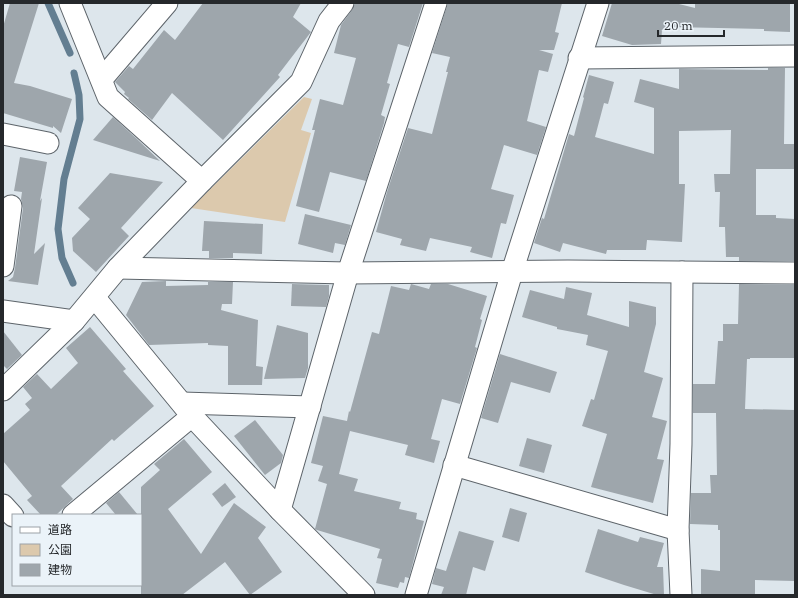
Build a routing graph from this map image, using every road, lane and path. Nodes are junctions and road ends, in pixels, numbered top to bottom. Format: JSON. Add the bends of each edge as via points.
{"nodes":[{"id":1,"x":70,"y":3,"type":"edge"},
{"id":2,"x":167,"y":3,"type":"edge"},
{"id":3,"x":343,"y":3,"type":"edge"},
{"id":4,"x":436,"y":3,"type":"edge"},
{"id":5,"x":598,"y":3,"type":"edge"},
{"id":6,"x":795,"y":56,"type":"edge"},
{"id":7,"x":579,"y":58,"type":"junction"},
{"id":8,"x":102,"y":79,"type":"junction"},
{"id":9,"x":3,"y":134,"type":"edge"},
{"id":10,"x":48,"y":143,"type":"dead end"},
{"id":11,"x":202,"y":181,"type":"junction"},
{"id":12,"x":11,"y":206,"type":"dead end"},
{"id":13,"x":3,"y":266,"type":"edge"},
{"id":14,"x":118,"y":268,"type":"junction"},
{"id":15,"x":512,"y":272,"type":"junction"},
{"id":16,"x":682,"y":272,"type":"junction"},
{"id":17,"x":348,"y":273,"type":"junction"},
{"id":18,"x":795,"y":273,"type":"edge"},
{"id":19,"x":94,"y":298,"type":"junction"},
{"id":20,"x":3,"y":312,"type":"edge"},
{"id":21,"x":74,"y":321,"type":"junction"},
{"id":22,"x":3,"y":390,"type":"edge"},
{"id":23,"x":310,"y":407,"type":"junction"},
{"id":24,"x":187,"y":409,"type":"junction"},
{"id":25,"x":454,"y":465,"type":"junction"},
{"id":26,"x":3,"y":505,"type":"edge"},
{"id":27,"x":280,"y":510,"type":"junction"},
{"id":28,"x":74,"y":514,"type":"edge"},
{"id":29,"x":12,"y":515,"type":"edge"},
{"id":30,"x":678,"y":530,"type":"junction"},
{"id":31,"x":364,"y":595,"type":"edge"},
{"id":32,"x":416,"y":595,"type":"edge"},
{"id":33,"x":681,"y":595,"type":"edge"}],
"edges":[{"from":1,"to":8,"type":"street"},
{"from":2,"to":8,"type":"street"},
{"from":3,"to":11,"type":"street","via":[[329,20],[301,82]]},
{"from":4,"to":17,"type":"street"},
{"from":5,"to":7,"type":"street"},
{"from":6,"to":7,"type":"street"},
{"from":7,"to":15,"type":"street"},
{"from":8,"to":11,"type":"street","via":[[108,97]]},
{"from":9,"to":10,"type":"street"},
{"from":11,"to":14,"type":"street"},
{"from":12,"to":13,"type":"street"},
{"from":14,"to":17,"type":"street"},
{"from":14,"to":19,"type":"street"},
{"from":15,"to":16,"type":"street"},
{"from":15,"to":17,"type":"street"},
{"from":15,"to":25,"type":"street"},
{"from":16,"to":18,"type":"street"},
{"from":16,"to":30,"type":"street"},
{"from":17,"to":23,"type":"street"},
{"from":19,"to":21,"type":"street"},
{"from":19,"to":24,"type":"street"},
{"from":20,"to":21,"type":"street"},
{"from":21,"to":22,"type":"street"},
{"from":23,"to":24,"type":"street"},
{"from":23,"to":27,"type":"street"},
{"from":24,"to":27,"type":"street"},
{"from":24,"to":28,"type":"street"},
{"from":25,"to":30,"type":"street"},
{"from":25,"to":32,"type":"street"},
{"from":26,"to":29,"type":"street"},
{"from":27,"to":31,"type":"street"},
{"from":30,"to":33,"type":"street"}]}
